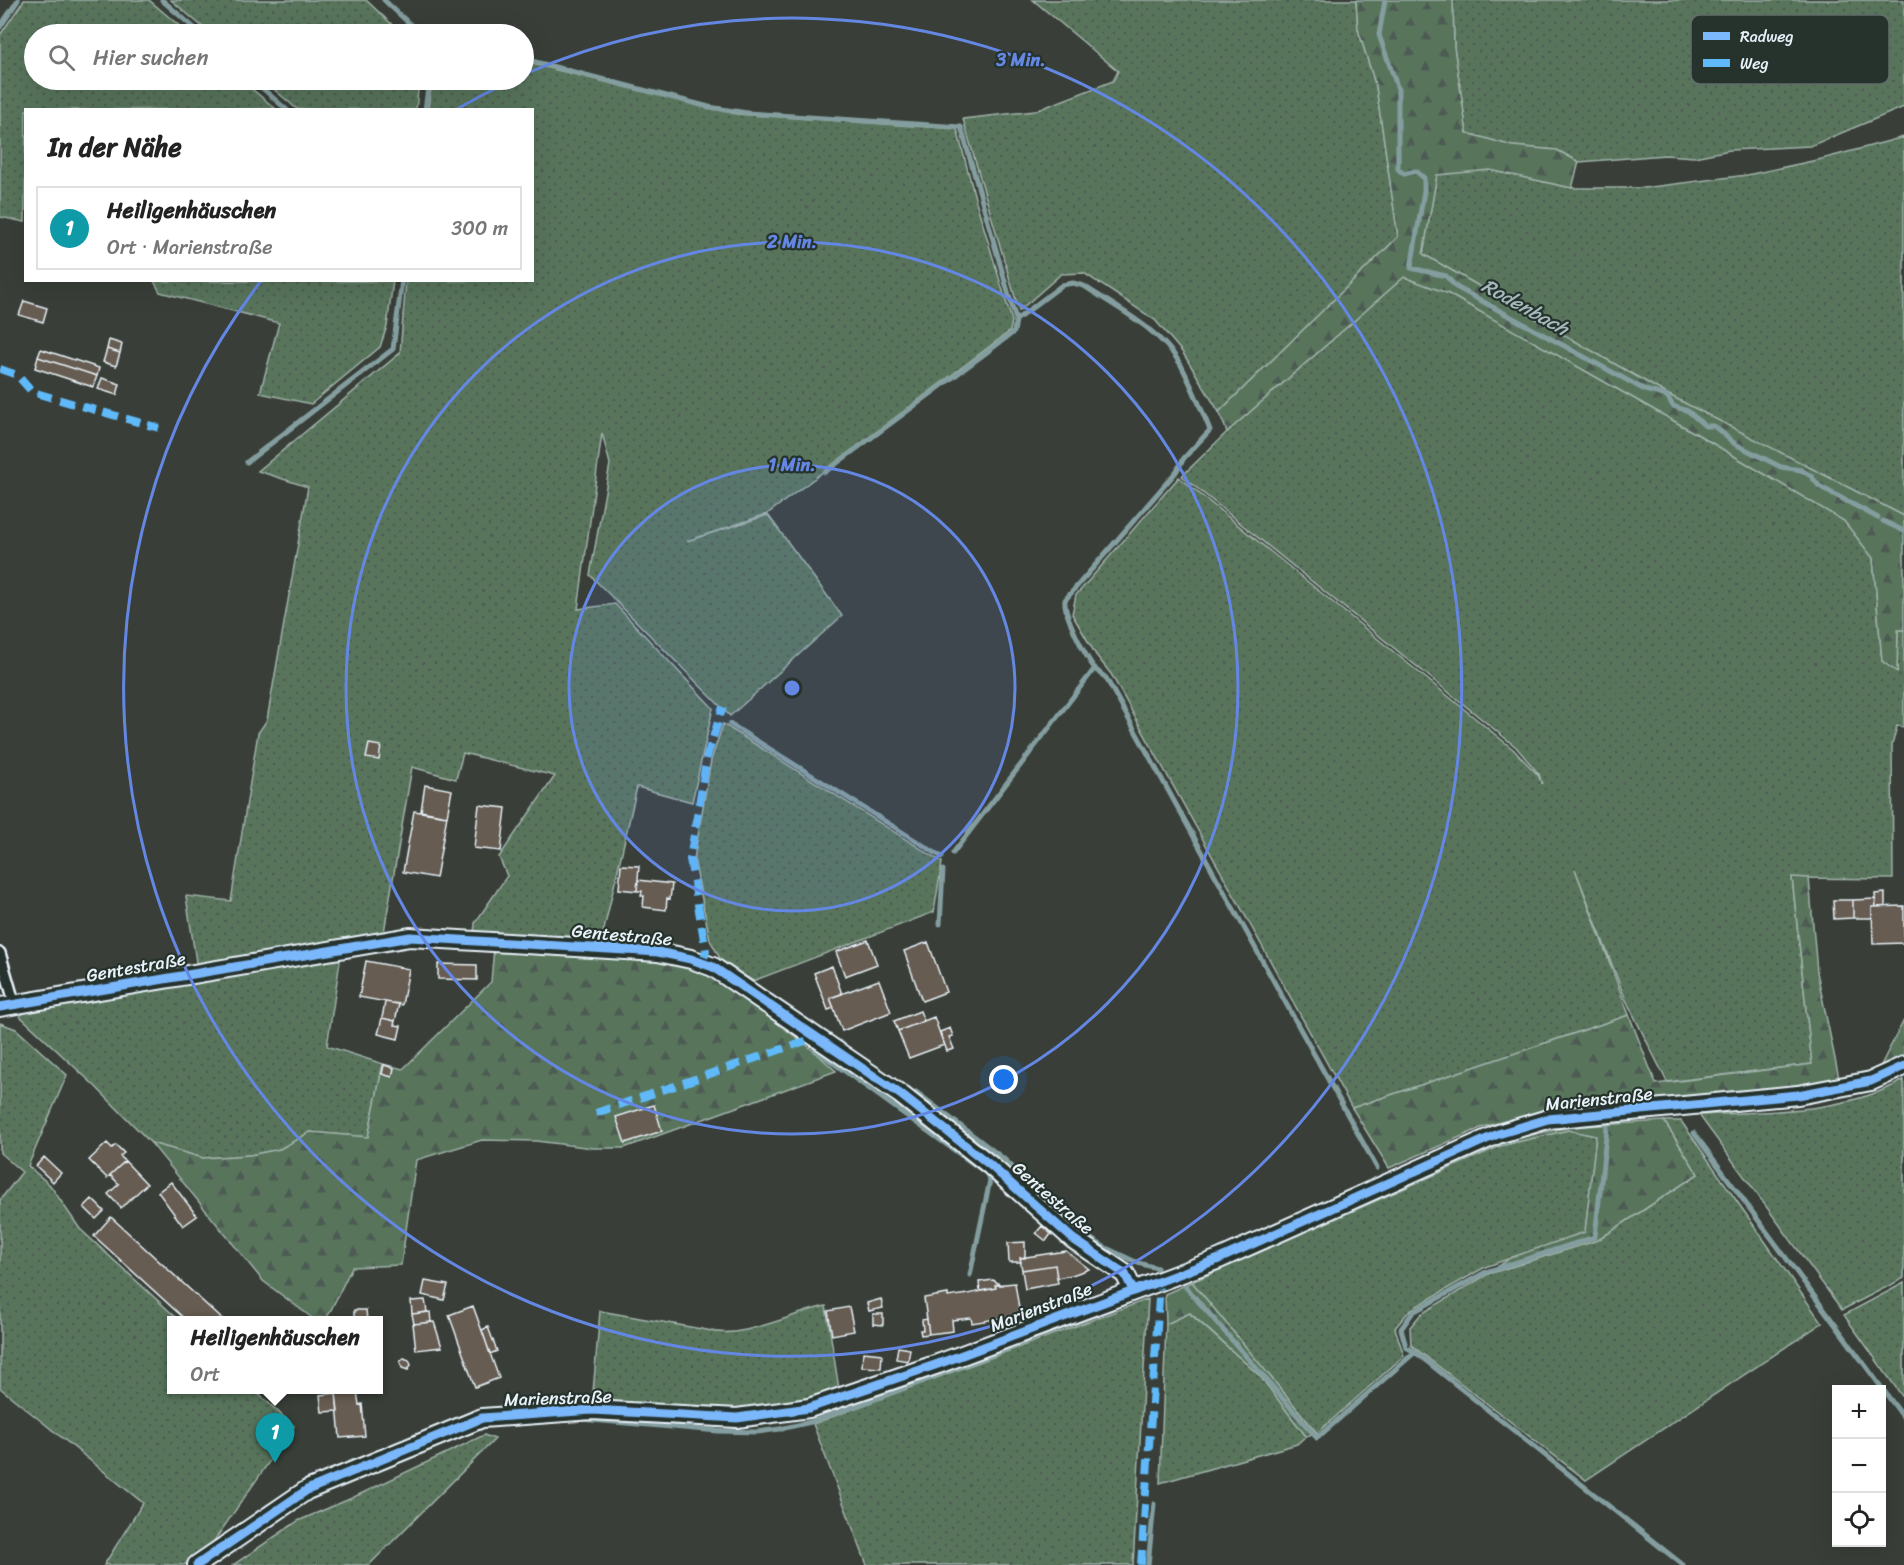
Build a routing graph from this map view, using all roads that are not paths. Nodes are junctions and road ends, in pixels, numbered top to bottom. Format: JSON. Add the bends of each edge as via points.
{"nodes":[{"id":1,"x":0,"y":953,"type":"edge"},
{"id":2,"x":7,"y":1006,"type":"edge"},
{"id":3,"x":1904,"y":1066,"type":"edge"},
{"id":4,"x":1133,"y":1290,"type":"junction"},
{"id":5,"x":197,"y":1565,"type":"edge"}],
"edges":[{"from":1,"to":2,"type":"lane"},
{"from":2,"to":4,"type":"street","name":"Gentestraße","via":[[410,937],[658,952],[691,958],[713,967],[900,1094],[1072,1239],[1125,1274]]},
{"from":3,"to":4,"type":"street","name":"Marienstraße","via":[[1871,1081],[1798,1095],[1548,1119],[1498,1134],[1219,1259]]},
{"from":4,"to":5,"type":"street","name":"Marienstraße","via":[[939,1364],[809,1408],[737,1418],[592,1410],[482,1418],[307,1490]]}]}
